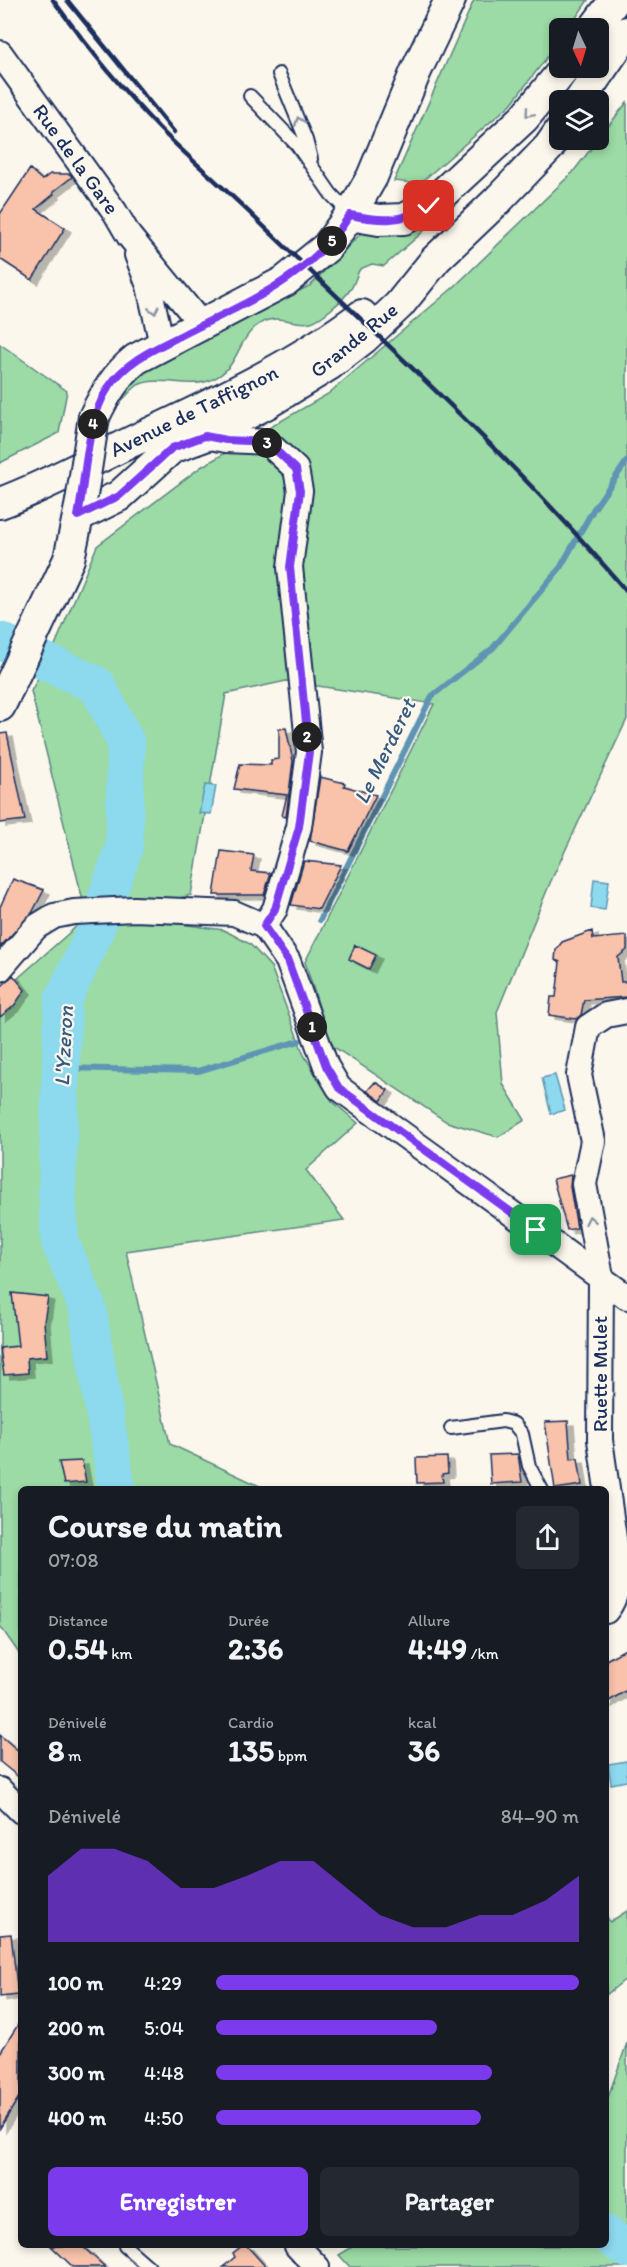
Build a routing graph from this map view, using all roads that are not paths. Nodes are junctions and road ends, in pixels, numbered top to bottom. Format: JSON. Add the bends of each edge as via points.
{"nodes":[{"id":1,"x":450,"y":0,"type":"edge"},
{"id":2,"x":615,"y":0,"type":"edge"},
{"id":3,"x":602,"y":18,"type":"edge"},
{"id":4,"x":627,"y":32,"type":"edge"},
{"id":5,"x":0,"y":53,"type":"edge"},
{"id":6,"x":279,"y":74,"type":"dead end"},
{"id":7,"x":557,"y":78,"type":"edge"},
{"id":8,"x":587,"y":90,"type":"edge"},
{"id":9,"x":250,"y":96,"type":"dead end"},
{"id":10,"x":549,"y":147,"type":"edge"},
{"id":11,"x":314,"y":169,"type":"junction"},
{"id":12,"x":370,"y":180,"type":"junction"},
{"id":13,"x":418,"y":213,"type":"junction"},
{"id":14,"x":350,"y":215,"type":"junction"},
{"id":15,"x":129,"y":236,"type":"junction"},
{"id":16,"x":436,"y":259,"type":"junction"},
{"id":17,"x":202,"y":325,"type":"junction"},
{"id":18,"x":162,"y":345,"type":"junction"},
{"id":19,"x":266,"y":404,"type":"junction"},
{"id":20,"x":205,"y":436,"type":"junction"},
{"id":21,"x":267,"y":442,"type":"junction"},
{"id":22,"x":8,"y":500,"type":"edge"},
{"id":23,"x":79,"y":509,"type":"junction"},
{"id":24,"x":0,"y":706,"type":"edge"},
{"id":25,"x":264,"y":926,"type":"junction"},
{"id":26,"x":0,"y":969,"type":"edge"},
{"id":27,"x":627,"y":1011,"type":"edge"},
{"id":28,"x":601,"y":1277,"type":"junction"},
{"id":29,"x":627,"y":1297,"type":"edge"},
{"id":30,"x":451,"y":1428,"type":"dead end"},
{"id":31,"x":540,"y":1486,"type":"edge"},
{"id":32,"x":606,"y":1486,"type":"edge"},
{"id":33,"x":609,"y":1510,"type":"edge"},
{"id":34,"x":617,"y":1573,"type":"edge"},
{"id":35,"x":609,"y":1607,"type":"edge"},
{"id":36,"x":0,"y":1790,"type":"edge"},
{"id":37,"x":18,"y":1808,"type":"edge"},
{"id":38,"x":127,"y":2248,"type":"edge"},
{"id":39,"x":299,"y":2248,"type":"edge"},
{"id":40,"x":149,"y":2267,"type":"edge"},
{"id":41,"x":317,"y":2267,"type":"edge"}],
"edges":[{"from":1,"to":12,"type":"street"},
{"from":2,"to":3,"type":"street"},
{"from":4,"to":8,"type":"street"},
{"from":5,"to":15,"type":"street","name":"Rue de la Gare"},
{"from":11,"to":6,"type":"lane","one_way":true},
{"from":7,"to":13,"type":"street","one_way":true,"via":[[524,118]]},
{"from":9,"to":11,"type":"lane","via":[[297,145]]},
{"from":10,"to":16,"type":"street","name":"Grande Rue"},
{"from":11,"to":14,"type":"lane"},
{"from":12,"to":13,"type":"street","via":[[393,210],[400,214]]},
{"from":12,"to":14,"type":"street"},
{"from":13,"to":14,"type":"street","via":[[389,220]]},
{"from":14,"to":17,"type":"street","via":[[327,247],[295,274]]},
{"from":15,"to":17,"type":"street","name":"Rue de la Gare"},
{"from":15,"to":18,"type":"street","name":"Rue de la Gare","one_way":true,"via":[[148,286]]},
{"from":16,"to":19,"type":"street","name":"Grande Rue","via":[[399,305],[364,338]]},
{"from":16,"to":22,"type":"street","name":"Avenue de Taffignon","via":[[335,335],[289,364],[232,395]]},
{"from":17,"to":18,"type":"street"},
{"from":18,"to":23,"type":"street","bridge":true,"via":[[127,366],[108,388],[94,417]]},
{"from":19,"to":20,"type":"street","name":"Grande Rue"},
{"from":19,"to":21,"type":"street"},
{"from":20,"to":21,"type":"street"},
{"from":20,"to":23,"type":"street","name":"Grande Rue","via":[[172,448],[119,496]]},
{"from":21,"to":25,"type":"street","via":[[296,469],[300,491],[290,567],[309,752],[299,827],[275,909]]},
{"from":23,"to":24,"type":"street","via":[[69,559]]},
{"from":25,"to":26,"type":"street","via":[[234,914],[134,909],[74,912],[54,916],[36,927]]},
{"from":25,"to":28,"type":"street","via":[[288,961],[326,1066],[339,1088]]},
{"from":28,"to":27,"type":"street","name":"Ruette Mulet","one_way":true,"via":[[584,1184],[593,1141],[579,1075],[588,1027],[606,1015]]},
{"from":28,"to":29,"type":"street"},
{"from":28,"to":32,"type":"street","name":"Ruette Mulet","via":[[600,1440]]},
{"from":30,"to":31,"type":"lane","via":[[503,1420],[514,1424],[522,1434],[529,1466]]},
{"from":33,"to":34,"type":"street","name":"Ruette Mulet"},
{"from":34,"to":35,"type":"street","name":"Ruette Mulet","via":[[618,1587]]},
{"from":36,"to":37,"type":"street"},
{"from":38,"to":40,"type":"lane"},
{"from":39,"to":41,"type":"street"}]}
